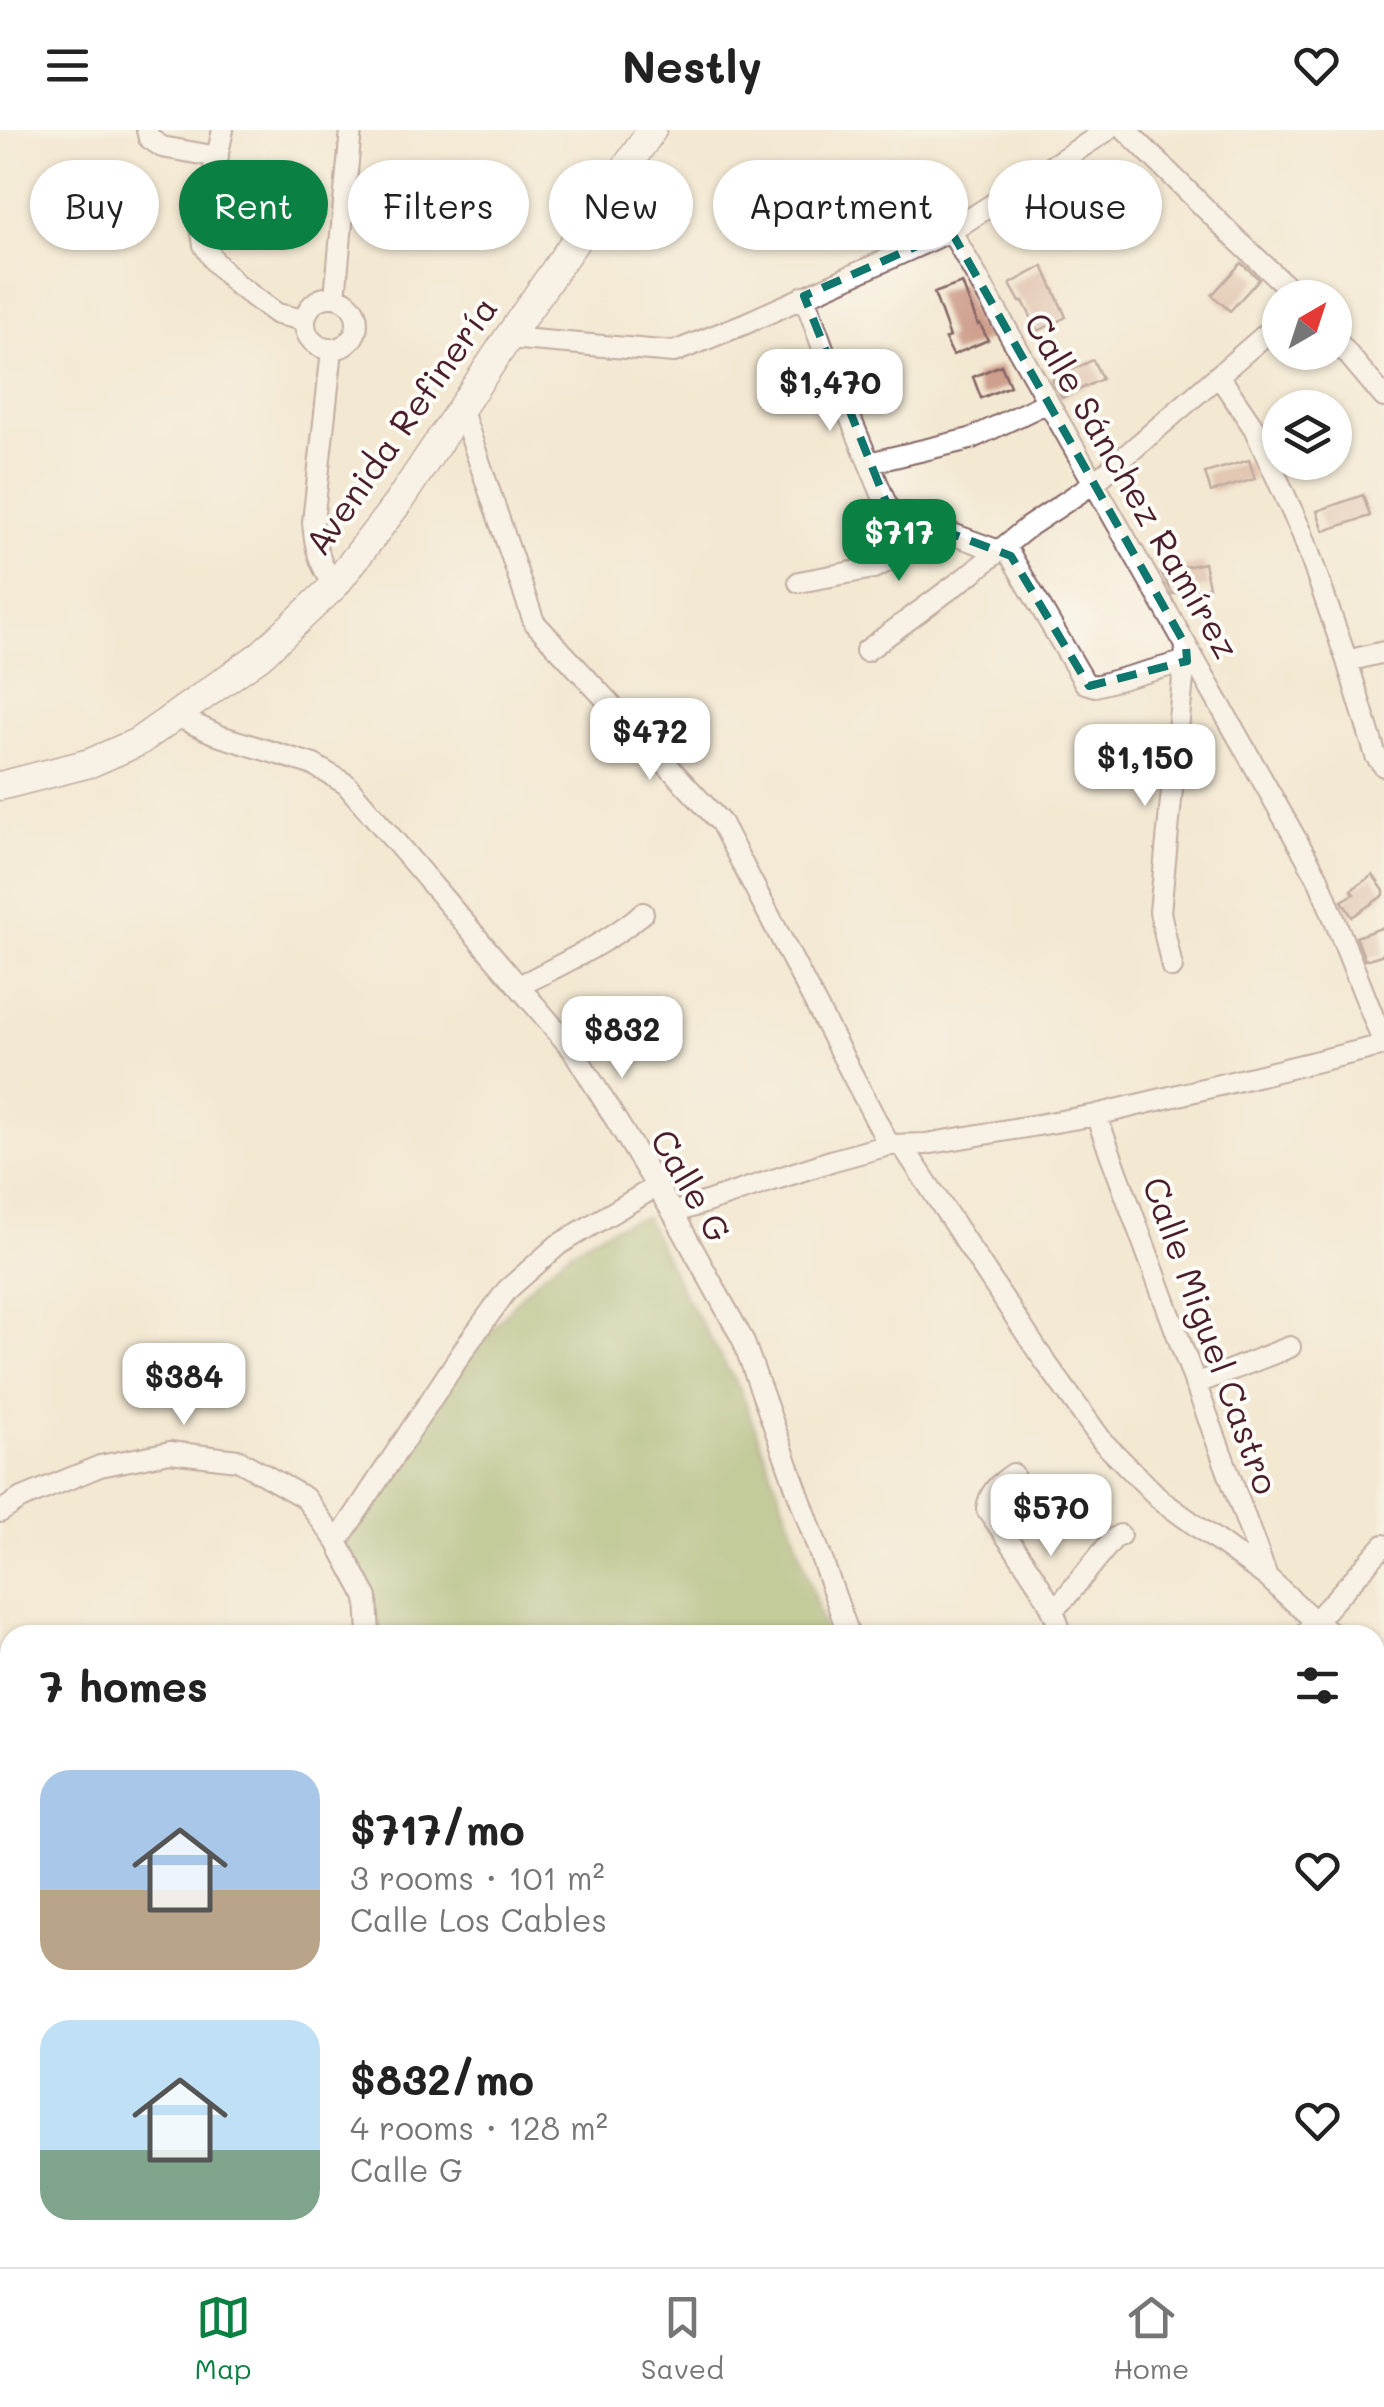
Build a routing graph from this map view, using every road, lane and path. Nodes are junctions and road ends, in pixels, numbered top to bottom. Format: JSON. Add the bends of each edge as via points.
{"nodes":[{"id":1,"x":148,"y":130,"type":"edge"},
{"id":2,"x":223,"y":130,"type":"edge"},
{"id":3,"x":351,"y":130,"type":"edge"},
{"id":4,"x":652,"y":130,"type":"edge"},
{"id":5,"x":1108,"y":130,"type":"edge"},
{"id":6,"x":1126,"y":130,"type":"edge"},
{"id":7,"x":218,"y":157,"type":"junction"},
{"id":8,"x":968,"y":220,"type":"edge"},
{"id":9,"x":908,"y":250,"type":"edge"},
{"id":10,"x":962,"y":250,"type":"edge"},
{"id":11,"x":1280,"y":280,"type":"edge"},
{"id":12,"x":335,"y":296,"type":"junction"},
{"id":13,"x":804,"y":296,"type":"junction"},
{"id":14,"x":304,"y":320,"type":"junction"},
{"id":15,"x":508,"y":338,"type":"junction"},
{"id":16,"x":1262,"y":338,"type":"edge"},
{"id":17,"x":332,"y":350,"type":"junction"},
{"id":18,"x":1352,"y":359,"type":"edge"},
{"id":19,"x":1219,"y":376,"type":"junction"},
{"id":20,"x":1384,"y":397,"type":"edge"},
{"id":21,"x":1048,"y":402,"type":"junction"},
{"id":22,"x":460,"y":408,"type":"junction"},
{"id":23,"x":869,"y":463,"type":"junction"},
{"id":24,"x":1094,"y":483,"type":"junction"},
{"id":25,"x":1002,"y":548,"type":"junction"},
{"id":26,"x":906,"y":552,"type":"junction"},
{"id":27,"x":799,"y":582,"type":"dead end"},
{"id":28,"x":334,"y":585,"type":"junction"},
{"id":29,"x":866,"y":651,"type":"dead end"},
{"id":30,"x":1384,"y":652,"type":"edge"},
{"id":31,"x":1187,"y":654,"type":"junction"},
{"id":32,"x":1347,"y":661,"type":"junction"},
{"id":33,"x":174,"y":714,"type":"junction"},
{"id":34,"x":1384,"y":766,"type":"edge"},
{"id":35,"x":0,"y":786,"type":"edge"},
{"id":36,"x":642,"y":912,"type":"dead end"},
{"id":37,"x":1172,"y":966,"type":"dead end"},
{"id":38,"x":519,"y":986,"type":"junction"},
{"id":39,"x":1384,"y":1044,"type":"edge"},
{"id":40,"x":1096,"y":1116,"type":"junction"},
{"id":41,"x":895,"y":1145,"type":"junction"},
{"id":42,"x":657,"y":1186,"type":"junction"},
{"id":43,"x":674,"y":1213,"type":"junction"},
{"id":44,"x":1290,"y":1347,"type":"dead end"},
{"id":45,"x":1195,"y":1384,"type":"junction"},
{"id":46,"x":1014,"y":1474,"type":"dead end"},
{"id":47,"x":0,"y":1512,"type":"edge"},
{"id":48,"x":1120,"y":1535,"type":"dead end"},
{"id":49,"x":337,"y":1542,"type":"junction"},
{"id":50,"x":1384,"y":1545,"type":"edge"},
{"id":51,"x":1267,"y":1577,"type":"junction"},
{"id":52,"x":1052,"y":1610,"type":"junction"},
{"id":53,"x":368,"y":1625,"type":"edge"},
{"id":54,"x":845,"y":1625,"type":"edge"},
{"id":55,"x":1057,"y":1625,"type":"edge"},
{"id":56,"x":1307,"y":1625,"type":"edge"},
{"id":57,"x":1314,"y":1625,"type":"edge"}],
"edges":[{"from":1,"to":7,"type":"street","via":[[148,138],[162,147]]},
{"from":2,"to":7,"type":"street"},
{"from":3,"to":12,"type":"street"},
{"from":4,"to":15,"type":"main road","name":"Avenida Refinería"},
{"from":5,"to":8,"type":"street"},
{"from":6,"to":11,"type":"street"},
{"from":7,"to":14,"type":"street","via":[[201,228],[204,246],[236,284],[277,314]]},
{"from":9,"to":13,"type":"street"},
{"from":10,"to":21,"type":"street","name":"Calle Sánchez Ramírez"},
{"from":12,"to":14,"type":"street","via":[[309,307]]},
{"from":12,"to":17,"type":"street","via":[[356,312],[358,325],[354,338]]},
{"from":13,"to":15,"type":"street","via":[[674,352]]},
{"from":13,"to":23,"type":"street"},
{"from":14,"to":17,"type":"street","via":[[317,346]]},
{"from":15,"to":22,"type":"main road","name":"Avenida Refinería"},
{"from":16,"to":19,"type":"street"},
{"from":17,"to":28,"type":"street","via":[[314,522],[315,548]]},
{"from":18,"to":20,"type":"street"},
{"from":19,"to":24,"type":"street"},
{"from":19,"to":32,"type":"street","via":[[1254,428],[1302,533]]},
{"from":21,"to":23,"type":"street","via":[[970,439]]},
{"from":21,"to":24,"type":"street","name":"Calle Sánchez Ramírez"},
{"from":22,"to":28,"type":"main road","name":"Avenida Refinería"},
{"from":22,"to":41,"type":"street","via":[[534,622],[722,824]]},
{"from":23,"to":26,"type":"street"},
{"from":24,"to":25,"type":"street"},
{"from":24,"to":31,"type":"street","name":"Calle Sánchez Ramírez"},
{"from":25,"to":26,"type":"street","via":[[955,535]]},
{"from":25,"to":29,"type":"street"},
{"from":25,"to":31,"type":"street","via":[[1085,684]]},
{"from":26,"to":27,"type":"street","via":[[874,568]]},
{"from":28,"to":33,"type":"main road","name":"Avenida Refinería","via":[[262,656]]},
{"from":30,"to":32,"type":"street"},
{"from":31,"to":37,"type":"street","via":[[1160,912]]},
{"from":31,"to":39,"type":"street","name":"Calle Sánchez Ramírez","via":[[1318,878]]},
{"from":32,"to":34,"type":"street"},
{"from":33,"to":35,"type":"main road","name":"Avenida Refinería","via":[[138,742],[90,764]]},
{"from":33,"to":38,"type":"street","name":"Calle G","via":[[314,765],[346,784]]},
{"from":36,"to":38,"type":"street","via":[[600,944]]},
{"from":38,"to":42,"type":"street","name":"Calle G","via":[[573,1050]]},
{"from":39,"to":40,"type":"street"},
{"from":40,"to":41,"type":"street"},
{"from":40,"to":45,"type":"street","name":"Calle Miguel Castro"},
{"from":41,"to":43,"type":"street"},
{"from":41,"to":51,"type":"street","via":[[1103,1442],[1162,1501]]},
{"from":42,"to":43,"type":"street","name":"Calle G"},
{"from":42,"to":49,"type":"street","via":[[558,1245],[507,1290]]},
{"from":43,"to":54,"type":"street","name":"Calle G","via":[[742,1340]]},
{"from":44,"to":45,"type":"street"},
{"from":45,"to":51,"type":"street","name":"Calle Miguel Castro"},
{"from":46,"to":52,"type":"street","via":[[998,1484],[987,1509]]},
{"from":47,"to":49,"type":"street","via":[[100,1466],[170,1452],[238,1460],[305,1498]]},
{"from":48,"to":52,"type":"street"},
{"from":49,"to":53,"type":"street","via":[[367,1598]]},
{"from":50,"to":57,"type":"street"},
{"from":51,"to":56,"type":"street"},
{"from":52,"to":55,"type":"street"}]}
